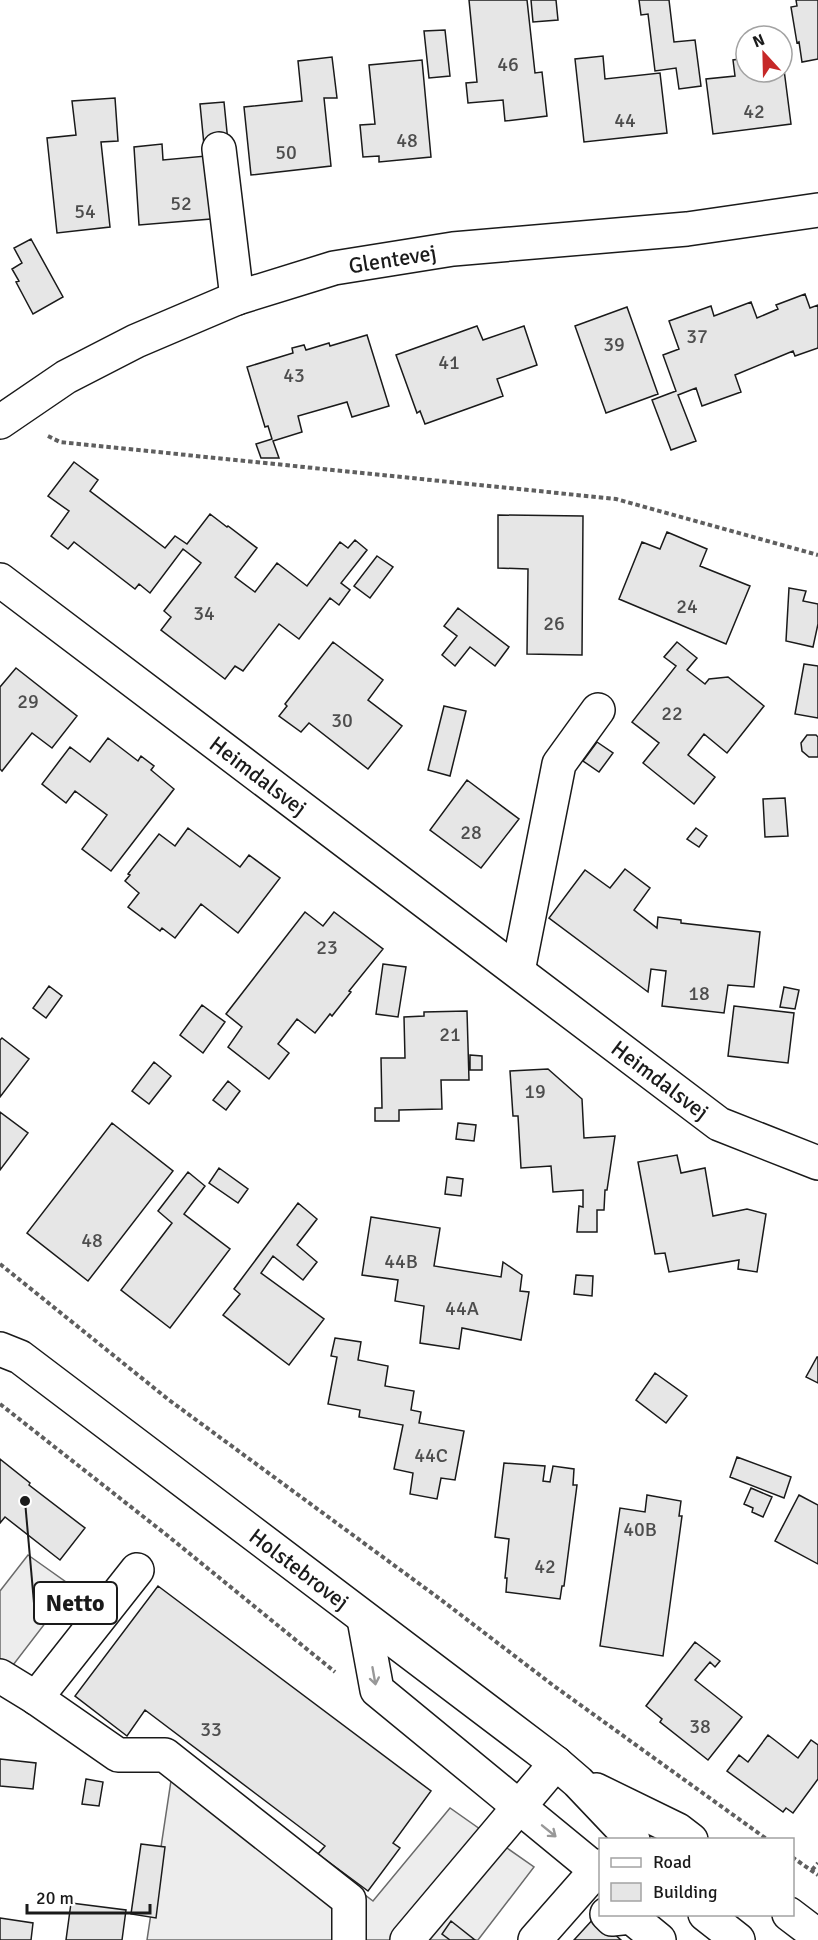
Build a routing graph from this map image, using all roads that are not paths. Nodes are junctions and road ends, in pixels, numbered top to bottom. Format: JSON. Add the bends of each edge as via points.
{"nodes":[{"id":1,"x":219,"y":149,"type":"dead end"},
{"id":2,"x":818,"y":210,"type":"edge"},
{"id":3,"x":237,"y":298,"type":"junction"},
{"id":4,"x":3,"y":419,"type":"edge"},
{"id":5,"x":0,"y":580,"type":"edge"},
{"id":6,"x":598,"y":710,"type":"dead end"},
{"id":7,"x":518,"y":971,"type":"junction"},
{"id":8,"x":818,"y":1162,"type":"edge"},
{"id":9,"x":0,"y":1330,"type":"edge"},
{"id":10,"x":10,"y":1353,"type":"edge"},
{"id":11,"x":137,"y":1570,"type":"dead end"},
{"id":12,"x":364,"y":1618,"type":"junction"},
{"id":13,"x":0,"y":1676,"type":"edge"},
{"id":14,"x":36,"y":1698,"type":"junction"},
{"id":15,"x":567,"y":1772,"type":"junction"},
{"id":16,"x":519,"y":1807,"type":"junction"},
{"id":17,"x":630,"y":1838,"type":"edge"},
{"id":18,"x":690,"y":1838,"type":"edge"},
{"id":19,"x":592,"y":1883,"type":"edge"},
{"id":20,"x":609,"y":1916,"type":"edge"},
{"id":21,"x":708,"y":1916,"type":"edge"},
{"id":22,"x":792,"y":1916,"type":"edge"},
{"id":23,"x":818,"y":1936,"type":"edge"},
{"id":24,"x":349,"y":1940,"type":"edge"},
{"id":25,"x":406,"y":1940,"type":"edge"},
{"id":26,"x":535,"y":1940,"type":"edge"},
{"id":27,"x":659,"y":1940,"type":"edge"},
{"id":28,"x":738,"y":1940,"type":"edge"}],
"edges":[{"from":1,"to":3,"type":"street"},
{"from":2,"to":3,"type":"street","name":"Glentevej","via":[[687,229],[399,257],[334,268]]},
{"from":3,"to":4,"type":"street","name":"Glentevej","via":[[136,340],[66,377]]},
{"from":5,"to":7,"type":"street","name":"Heimdalsvej"},
{"from":6,"to":7,"type":"street","via":[[559,764]]},
{"from":7,"to":8,"type":"street","name":"Heimdalsvej","via":[[719,1124]]},
{"from":9,"to":10,"type":"street","name":"Holstebrovej"},
{"from":10,"to":12,"type":"street","name":"Holstebrovej"},
{"from":11,"to":14,"type":"street"},
{"from":12,"to":15,"type":"street","name":"Holstebrovej"},
{"from":12,"to":16,"type":"street","one_way":true,"via":[[377,1690]]},
{"from":13,"to":14,"type":"street"},
{"from":14,"to":24,"type":"street","via":[[118,1755],[165,1755],[349,1900]]},
{"from":15,"to":16,"type":"street"},
{"from":15,"to":17,"type":"street","name":"Holstebrovej"},
{"from":15,"to":18,"type":"street","name":"Holstebrovej"},
{"from":16,"to":19,"type":"street","one_way":true},
{"from":16,"to":25,"type":"street"},
{"from":19,"to":26,"type":"street"},
{"from":20,"to":27,"type":"street","via":[[631,1917]]},
{"from":21,"to":28,"type":"street"},
{"from":22,"to":23,"type":"street"}]}
